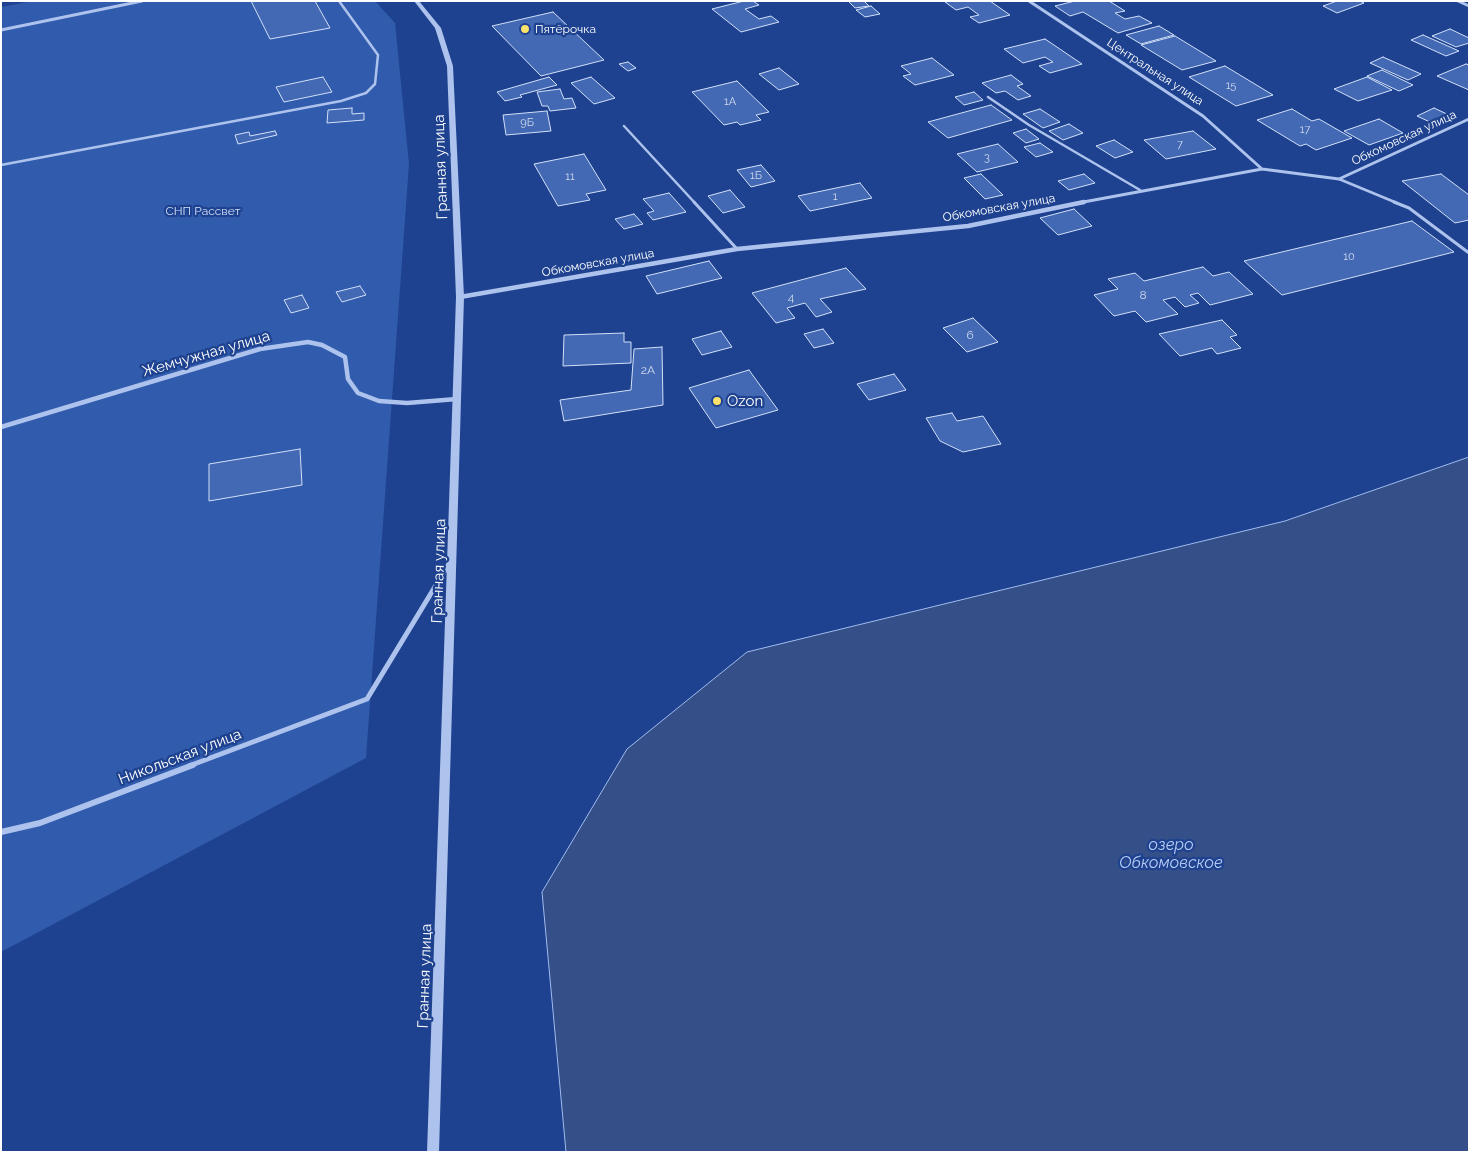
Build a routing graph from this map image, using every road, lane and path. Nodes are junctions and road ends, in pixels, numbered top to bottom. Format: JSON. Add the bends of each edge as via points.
{"nodes":[{"id":1,"x":142,"y":1,"type":"edge"},
{"id":2,"x":339,"y":1,"type":"edge"},
{"id":3,"x":416,"y":1,"type":"edge"},
{"id":4,"x":1030,"y":1,"type":"edge"},
{"id":5,"x":1458,"y":1,"type":"edge"},
{"id":6,"x":1469,"y":6,"type":"edge"},
{"id":7,"x":1,"y":30,"type":"edge"},
{"id":8,"x":988,"y":97,"type":"dead end"},
{"id":9,"x":1469,"y":119,"type":"edge"},
{"id":10,"x":624,"y":126,"type":"dead end"},
{"id":11,"x":1,"y":165,"type":"edge"},
{"id":12,"x":1262,"y":169,"type":"junction"},
{"id":13,"x":1339,"y":179,"type":"junction"},
{"id":14,"x":1140,"y":190,"type":"junction"},
{"id":15,"x":737,"y":249,"type":"junction"},
{"id":16,"x":1469,"y":253,"type":"edge"},
{"id":17,"x":460,"y":297,"type":"junction"},
{"id":18,"x":458,"y":398,"type":"junction"},
{"id":19,"x":1,"y":427,"type":"edge"},
{"id":20,"x":454,"y":557,"type":"junction"},
{"id":21,"x":1,"y":832,"type":"edge"},
{"id":22,"x":433,"y":1152,"type":"edge"}],
"edges":[{"from":1,"to":7,"type":"street"},
{"from":2,"to":11,"type":"lane","via":[[378,55],[375,84],[366,93],[341,101]]},
{"from":3,"to":17,"type":"street","name":"Гранная улица","via":[[438,28],[450,66]]},
{"from":4,"to":12,"type":"street","name":"Центральная улица","via":[[1203,116]]},
{"from":5,"to":6,"type":"street"},
{"from":8,"to":14,"type":"lane"},
{"from":9,"to":13,"type":"street","name":"Обкомовская улица"},
{"from":10,"to":15,"type":"lane"},
{"from":12,"to":13,"type":"street","name":"Обкомовская улица"},
{"from":12,"to":14,"type":"street","name":"Обкомовская улица"},
{"from":13,"to":16,"type":"lane","via":[[1409,208]]},
{"from":14,"to":15,"type":"street","name":"Обкомовская улица","via":[[968,226]]},
{"from":15,"to":17,"type":"street","name":"Обкомовская улица"},
{"from":17,"to":18,"type":"street","name":"Гранная улица"},
{"from":18,"to":19,"type":"street","name":"Жемчужная улица","via":[[407,403],[379,401],[358,394],[348,379],[345,357],[308,342],[260,349]]},
{"from":18,"to":20,"type":"street","name":"Гранная улица"},
{"from":20,"to":21,"type":"street","name":"Никольская улица","via":[[367,699],[40,824]]},
{"from":20,"to":22,"type":"street","name":"Гранная улица"}]}
